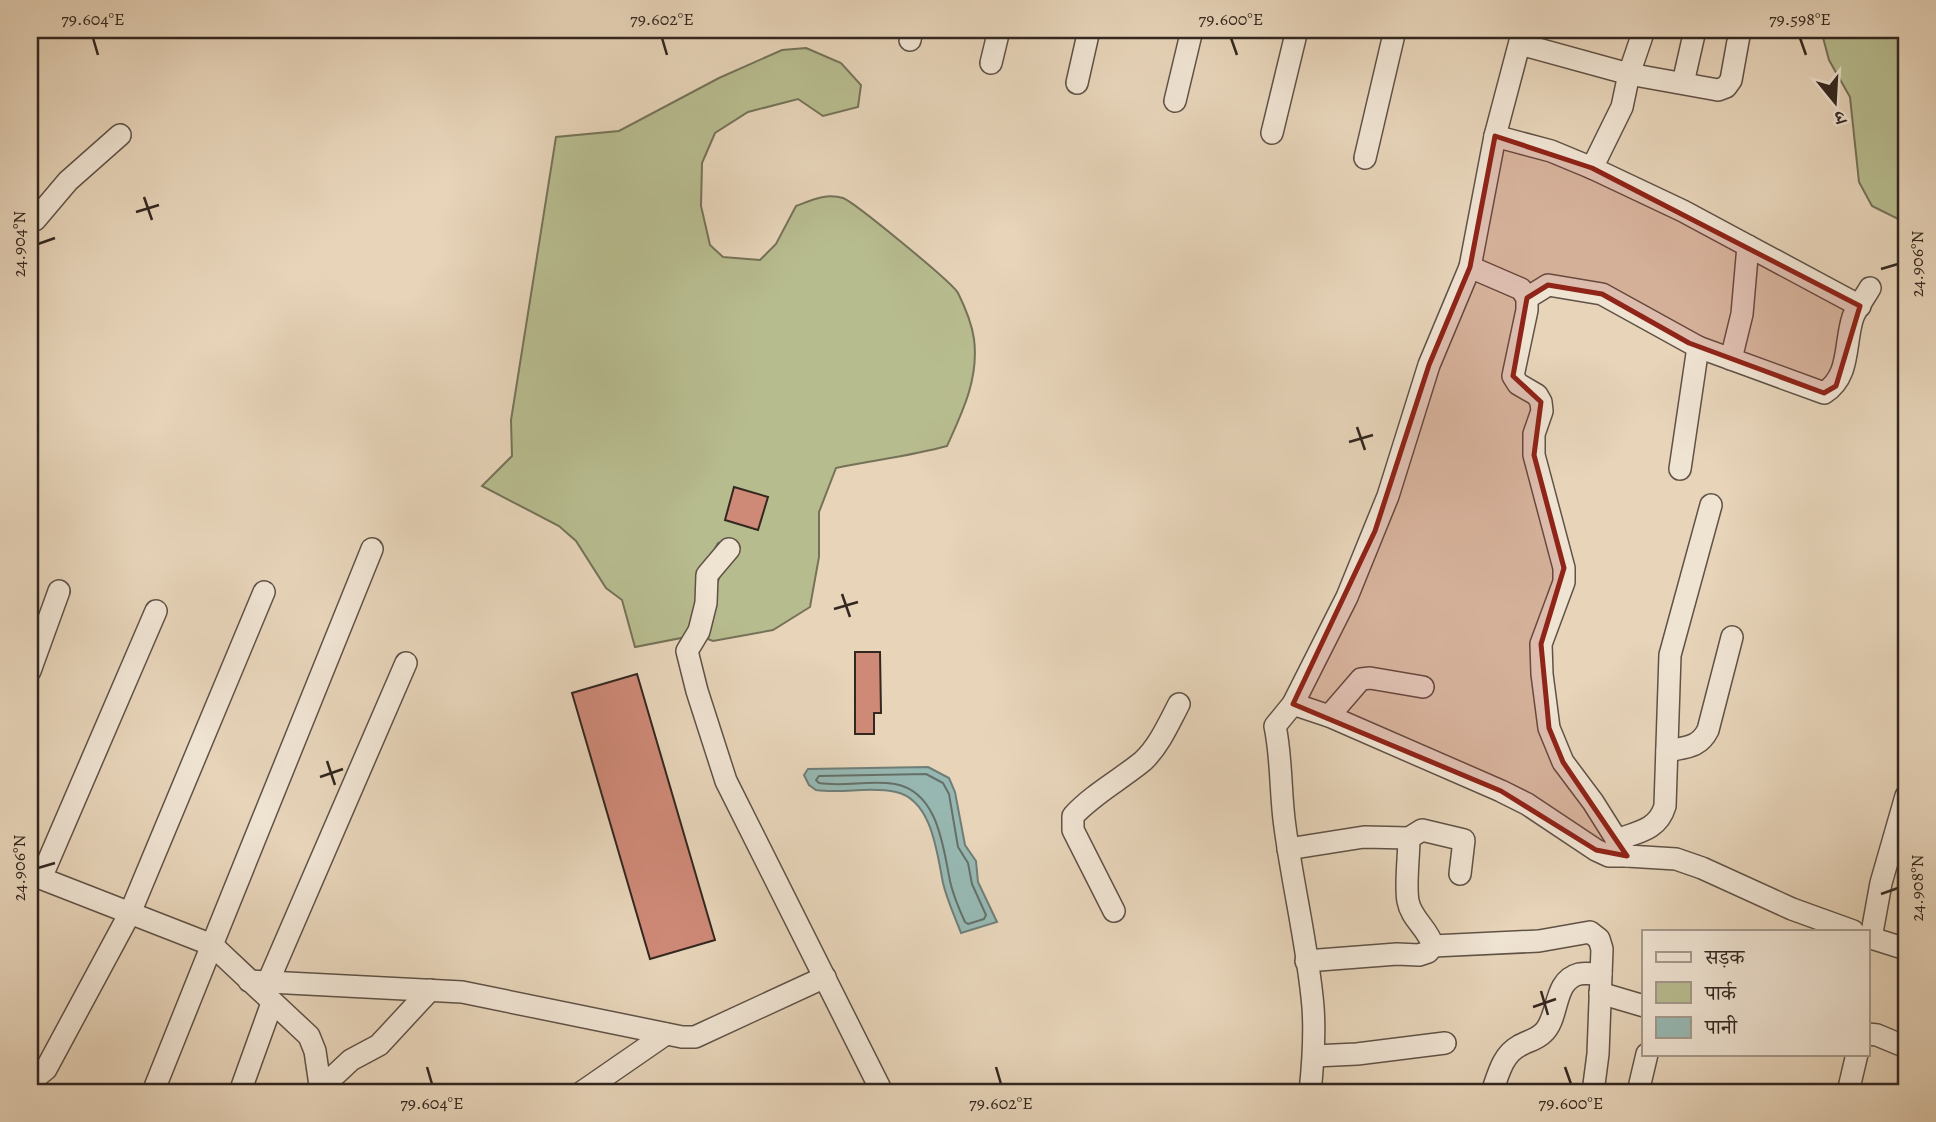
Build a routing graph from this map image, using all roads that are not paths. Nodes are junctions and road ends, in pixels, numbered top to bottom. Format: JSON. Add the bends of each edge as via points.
{"nodes":[{"id":1,"x":999,"y":30,"type":"edge"},
{"id":2,"x":1088,"y":30,"type":"edge"},
{"id":3,"x":1192,"y":30,"type":"edge"},
{"id":4,"x":1297,"y":30,"type":"edge"},
{"id":5,"x":1395,"y":30,"type":"edge"},
{"id":6,"x":1644,"y":30,"type":"edge"},
{"id":7,"x":1695,"y":30,"type":"edge"},
{"id":8,"x":1740,"y":30,"type":"edge"},
{"id":9,"x":1521,"y":37,"type":"edge"},
{"id":10,"x":991,"y":63,"type":"dead end"},
{"id":11,"x":1629,"y":74,"type":"junction"},
{"id":12,"x":1077,"y":83,"type":"dead end"},
{"id":13,"x":1683,"y":83,"type":"junction"},
{"id":14,"x":1175,"y":102,"type":"dead end"},
{"id":15,"x":1272,"y":133,"type":"dead end"},
{"id":16,"x":120,"y":135,"type":"dead end"},
{"id":17,"x":1495,"y":136,"type":"junction"},
{"id":18,"x":1365,"y":158,"type":"dead end"},
{"id":19,"x":1592,"y":168,"type":"junction"},
{"id":20,"x":30,"y":221,"type":"edge"},
{"id":21,"x":1748,"y":246,"type":"junction"},
{"id":22,"x":1470,"y":267,"type":"junction"},
{"id":23,"x":1527,"y":298,"type":"junction"},
{"id":24,"x":1698,"y":347,"type":"junction"},
{"id":25,"x":1731,"y":359,"type":"junction"},
{"id":26,"x":1680,"y":470,"type":"dead end"},
{"id":27,"x":1711,"y":505,"type":"dead end"},
{"id":28,"x":372,"y":549,"type":"dead end"},
{"id":29,"x":729,"y":550,"type":"dead end"},
{"id":30,"x":59,"y":591,"type":"dead end"},
{"id":31,"x":264,"y":592,"type":"dead end"},
{"id":32,"x":156,"y":611,"type":"dead end"},
{"id":33,"x":1732,"y":637,"type":"dead end"},
{"id":34,"x":406,"y":663,"type":"dead end"},
{"id":35,"x":30,"y":671,"type":"edge"},
{"id":36,"x":1423,"y":687,"type":"dead end"},
{"id":37,"x":1179,"y":704,"type":"dead end"},
{"id":38,"x":1293,"y":704,"type":"junction"},
{"id":39,"x":1329,"y":716,"type":"junction"},
{"id":40,"x":1667,"y":751,"type":"junction"},
{"id":41,"x":1906,"y":796,"type":"edge"},
{"id":42,"x":1409,"y":838,"type":"junction"},
{"id":43,"x":1621,"y":848,"type":"junction"},
{"id":44,"x":1288,"y":849,"type":"junction"},
{"id":45,"x":1460,"y":874,"type":"dead end"},
{"id":46,"x":35,"y":876,"type":"edge"},
{"id":47,"x":1114,"y":911,"type":"dead end"},
{"id":48,"x":130,"y":913,"type":"junction"},
{"id":49,"x":1850,"y":930,"type":"edge"},
{"id":50,"x":1866,"y":930,"type":"edge"},
{"id":51,"x":1870,"y":937,"type":"edge"},
{"id":52,"x":212,"y":945,"type":"junction"},
{"id":53,"x":1433,"y":946,"type":"junction"},
{"id":54,"x":1906,"y":949,"type":"edge"},
{"id":55,"x":1306,"y":961,"type":"junction"},
{"id":56,"x":825,"y":977,"type":"junction"},
{"id":57,"x":1600,"y":983,"type":"junction"},
{"id":58,"x":263,"y":989,"type":"junction"},
{"id":59,"x":430,"y":990,"type":"junction"},
{"id":60,"x":1642,"y":1005,"type":"edge"},
{"id":61,"x":666,"y":1034,"type":"junction"},
{"id":62,"x":1870,"y":1034,"type":"edge"},
{"id":63,"x":1445,"y":1043,"type":"dead end"},
{"id":64,"x":1906,"y":1047,"type":"edge"},
{"id":65,"x":1314,"y":1056,"type":"junction"},
{"id":66,"x":1647,"y":1056,"type":"edge"},
{"id":67,"x":1857,"y":1056,"type":"edge"},
{"id":68,"x":30,"y":1079,"type":"edge"},
{"id":69,"x":321,"y":1090,"type":"edge"},
{"id":70,"x":153,"y":1092,"type":"edge"},
{"id":71,"x":240,"y":1092,"type":"edge"},
{"id":72,"x":582,"y":1092,"type":"edge"},
{"id":73,"x":882,"y":1092,"type":"edge"},
{"id":74,"x":1310,"y":1092,"type":"edge"},
{"id":75,"x":1492,"y":1092,"type":"edge"},
{"id":76,"x":1592,"y":1092,"type":"edge"},
{"id":77,"x":1638,"y":1092,"type":"edge"},
{"id":78,"x":1848,"y":1092,"type":"edge"}],
"edges":[{"from":1,"to":10,"type":"street"},
{"from":2,"to":12,"type":"street"},
{"from":3,"to":14,"type":"street"},
{"from":4,"to":15,"type":"street"},
{"from":5,"to":18,"type":"street"},
{"from":6,"to":11,"type":"street"},
{"from":7,"to":13,"type":"street"},
{"from":8,"to":13,"type":"street","via":[[1726,87],[1718,90]]},
{"from":9,"to":11,"type":"street"},
{"from":9,"to":17,"type":"street"},
{"from":11,"to":13,"type":"street"},
{"from":11,"to":19,"type":"street","via":[[1622,107]]},
{"from":16,"to":20,"type":"street"},
{"from":17,"to":19,"type":"street"},
{"from":17,"to":22,"type":"street"},
{"from":19,"to":21,"type":"street"},
{"from":21,"to":25,"type":"street","via":[[1742,314]]},
{"from":21,"to":25,"type":"street","via":[[1865,297],[1853,317],[1847,356],[1836,386],[1824,393]]},
{"from":22,"to":23,"type":"street","via":[[1521,289]]},
{"from":22,"to":38,"type":"street","via":[[1429,365],[1375,531],[1348,597]]},
{"from":23,"to":24,"type":"street","via":[[1548,285],[1602,294]]},
{"from":23,"to":43,"type":"street","via":[[1513,376],[1541,402],[1534,455],[1564,568],[1564,582],[1541,644],[1549,728],[1563,762]]},
{"from":24,"to":25,"type":"street"},
{"from":24,"to":26,"type":"street"},
{"from":27,"to":40,"type":"street","via":[[1672,648]]},
{"from":28,"to":52,"type":"street"},
{"from":29,"to":56,"type":"street","via":[[707,575],[699,631],[687,651],[726,781]]},
{"from":30,"to":35,"type":"street"},
{"from":31,"to":48,"type":"street"},
{"from":32,"to":46,"type":"street"},
{"from":33,"to":40,"type":"street","via":[[1703,741]]},
{"from":34,"to":58,"type":"street"},
{"from":36,"to":39,"type":"street","via":[[1361,679]]},
{"from":37,"to":47,"type":"street","via":[[1144,759],[1073,816],[1073,830]]},
{"from":38,"to":39,"type":"street"},
{"from":38,"to":44,"type":"street","via":[[1275,726]]},
{"from":39,"to":43,"type":"street","via":[[1501,791],[1609,856]]},
{"from":40,"to":43,"type":"street","via":[[1661,818]]},
{"from":41,"to":50,"type":"street"},
{"from":42,"to":44,"type":"street","via":[[1364,838]]},
{"from":42,"to":45,"type":"street","via":[[1422,830],[1464,840]]},
{"from":42,"to":53,"type":"street","via":[[1408,902]]},
{"from":43,"to":49,"type":"street","via":[[1689,863]]},
{"from":44,"to":55,"type":"street"},
{"from":46,"to":48,"type":"street"},
{"from":48,"to":52,"type":"street"},
{"from":48,"to":68,"type":"street","via":[[46,1069]]},
{"from":51,"to":54,"type":"street"},
{"from":52,"to":58,"type":"street"},
{"from":52,"to":70,"type":"street"},
{"from":53,"to":55,"type":"street","via":[[1419,955]]},
{"from":53,"to":57,"type":"street","via":[[1539,942],[1590,932],[1602,949]]},
{"from":55,"to":65,"type":"street"},
{"from":56,"to":61,"type":"street","via":[[705,1034]]},
{"from":56,"to":73,"type":"street"},
{"from":57,"to":60,"type":"street"},
{"from":57,"to":75,"type":"street","via":[[1578,975],[1567,981],[1545,1032],[1508,1055]]},
{"from":57,"to":76,"type":"street"},
{"from":58,"to":59,"type":"street"},
{"from":58,"to":69,"type":"street","via":[[309,1036]]},
{"from":58,"to":71,"type":"street"},
{"from":59,"to":61,"type":"street","via":[[481,995]]},
{"from":59,"to":69,"type":"street","via":[[379,1045],[351,1060]]},
{"from":61,"to":72,"type":"street"},
{"from":62,"to":64,"type":"street"},
{"from":63,"to":65,"type":"street"},
{"from":65,"to":74,"type":"street"},
{"from":66,"to":77,"type":"street"},
{"from":67,"to":78,"type":"street"}]}
